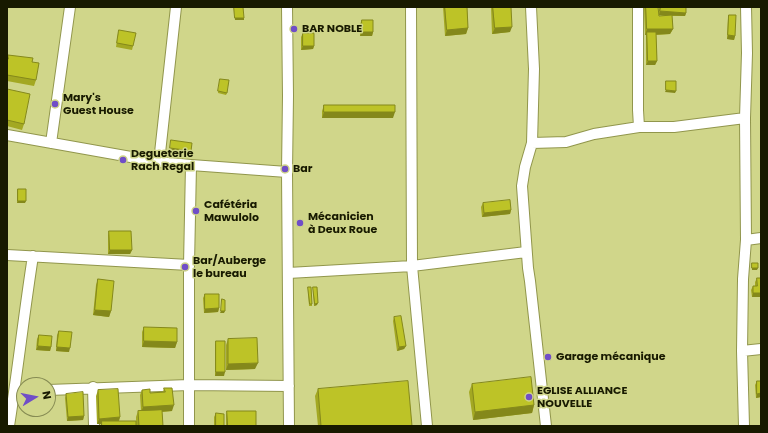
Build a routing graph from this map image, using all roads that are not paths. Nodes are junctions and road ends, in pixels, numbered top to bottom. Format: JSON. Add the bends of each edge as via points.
{"nodes":[{"id":1,"x":70,"y":7,"type":"edge"},
{"id":2,"x":176,"y":7,"type":"edge"},
{"id":3,"x":287,"y":7,"type":"edge"},
{"id":4,"x":410,"y":7,"type":"edge"},
{"id":5,"x":531,"y":7,"type":"edge"},
{"id":6,"x":638,"y":7,"type":"edge"},
{"id":7,"x":746,"y":7,"type":"edge"},
{"id":8,"x":745,"y":118,"type":"junction"},
{"id":9,"x":639,"y":127,"type":"junction"},
{"id":10,"x":7,"y":135,"type":"edge"},
{"id":11,"x":51,"y":143,"type":"junction"},
{"id":12,"x":532,"y":144,"type":"junction"},
{"id":13,"x":159,"y":162,"type":"junction"},
{"id":14,"x":191,"y":165,"type":"junction"},
{"id":15,"x":287,"y":172,"type":"junction"},
{"id":16,"x":761,"y":238,"type":"edge"},
{"id":17,"x":746,"y":240,"type":"junction"},
{"id":18,"x":526,"y":252,"type":"junction"},
{"id":19,"x":7,"y":255,"type":"edge"},
{"id":20,"x":33,"y":256,"type":"junction"},
{"id":21,"x":189,"y":265,"type":"junction"},
{"id":22,"x":412,"y":266,"type":"junction"},
{"id":23,"x":288,"y":273,"type":"junction"},
{"id":24,"x":761,"y":349,"type":"edge"},
{"id":25,"x":742,"y":351,"type":"junction"},
{"id":26,"x":20,"y":377,"type":"edge"},
{"id":27,"x":189,"y":385,"type":"junction"},
{"id":28,"x":289,"y":386,"type":"junction"},
{"id":29,"x":93,"y":387,"type":"junction"},
{"id":30,"x":56,"y":389,"type":"edge"},
{"id":31,"x":16,"y":402,"type":"edge"},
{"id":32,"x":9,"y":426,"type":"edge"},
{"id":33,"x":94,"y":426,"type":"edge"},
{"id":34,"x":189,"y":426,"type":"edge"},
{"id":35,"x":289,"y":426,"type":"edge"},
{"id":36,"x":427,"y":426,"type":"edge"},
{"id":37,"x":546,"y":426,"type":"edge"},
{"id":38,"x":744,"y":426,"type":"edge"}],
"edges":[{"from":1,"to":11,"type":"street"},
{"from":2,"to":13,"type":"street"},
{"from":3,"to":15,"type":"street"},
{"from":4,"to":22,"type":"street"},
{"from":5,"to":12,"type":"street","via":[[534,69]]},
{"from":6,"to":9,"type":"street"},
{"from":7,"to":8,"type":"street"},
{"from":8,"to":9,"type":"street","via":[[674,127]]},
{"from":8,"to":17,"type":"street"},
{"from":9,"to":12,"type":"street","via":[[594,134],[566,142]]},
{"from":10,"to":11,"type":"street"},
{"from":11,"to":13,"type":"street"},
{"from":12,"to":18,"type":"street","via":[[522,186]]},
{"from":13,"to":14,"type":"street"},
{"from":14,"to":15,"type":"street"},
{"from":14,"to":21,"type":"street"},
{"from":15,"to":23,"type":"street"},
{"from":16,"to":17,"type":"street"},
{"from":17,"to":25,"type":"street"},
{"from":18,"to":22,"type":"street"},
{"from":18,"to":37,"type":"street"},
{"from":19,"to":20,"type":"street"},
{"from":20,"to":21,"type":"street"},
{"from":20,"to":26,"type":"street","via":[[24,317]]},
{"from":21,"to":27,"type":"street"},
{"from":22,"to":23,"type":"street"},
{"from":22,"to":36,"type":"street"},
{"from":23,"to":28,"type":"street"},
{"from":24,"to":25,"type":"street"},
{"from":25,"to":38,"type":"street"},
{"from":27,"to":28,"type":"street"},
{"from":27,"to":29,"type":"street"},
{"from":27,"to":34,"type":"street"},
{"from":28,"to":35,"type":"street"},
{"from":29,"to":30,"type":"street"},
{"from":29,"to":33,"type":"street"},
{"from":31,"to":32,"type":"street"}]}
